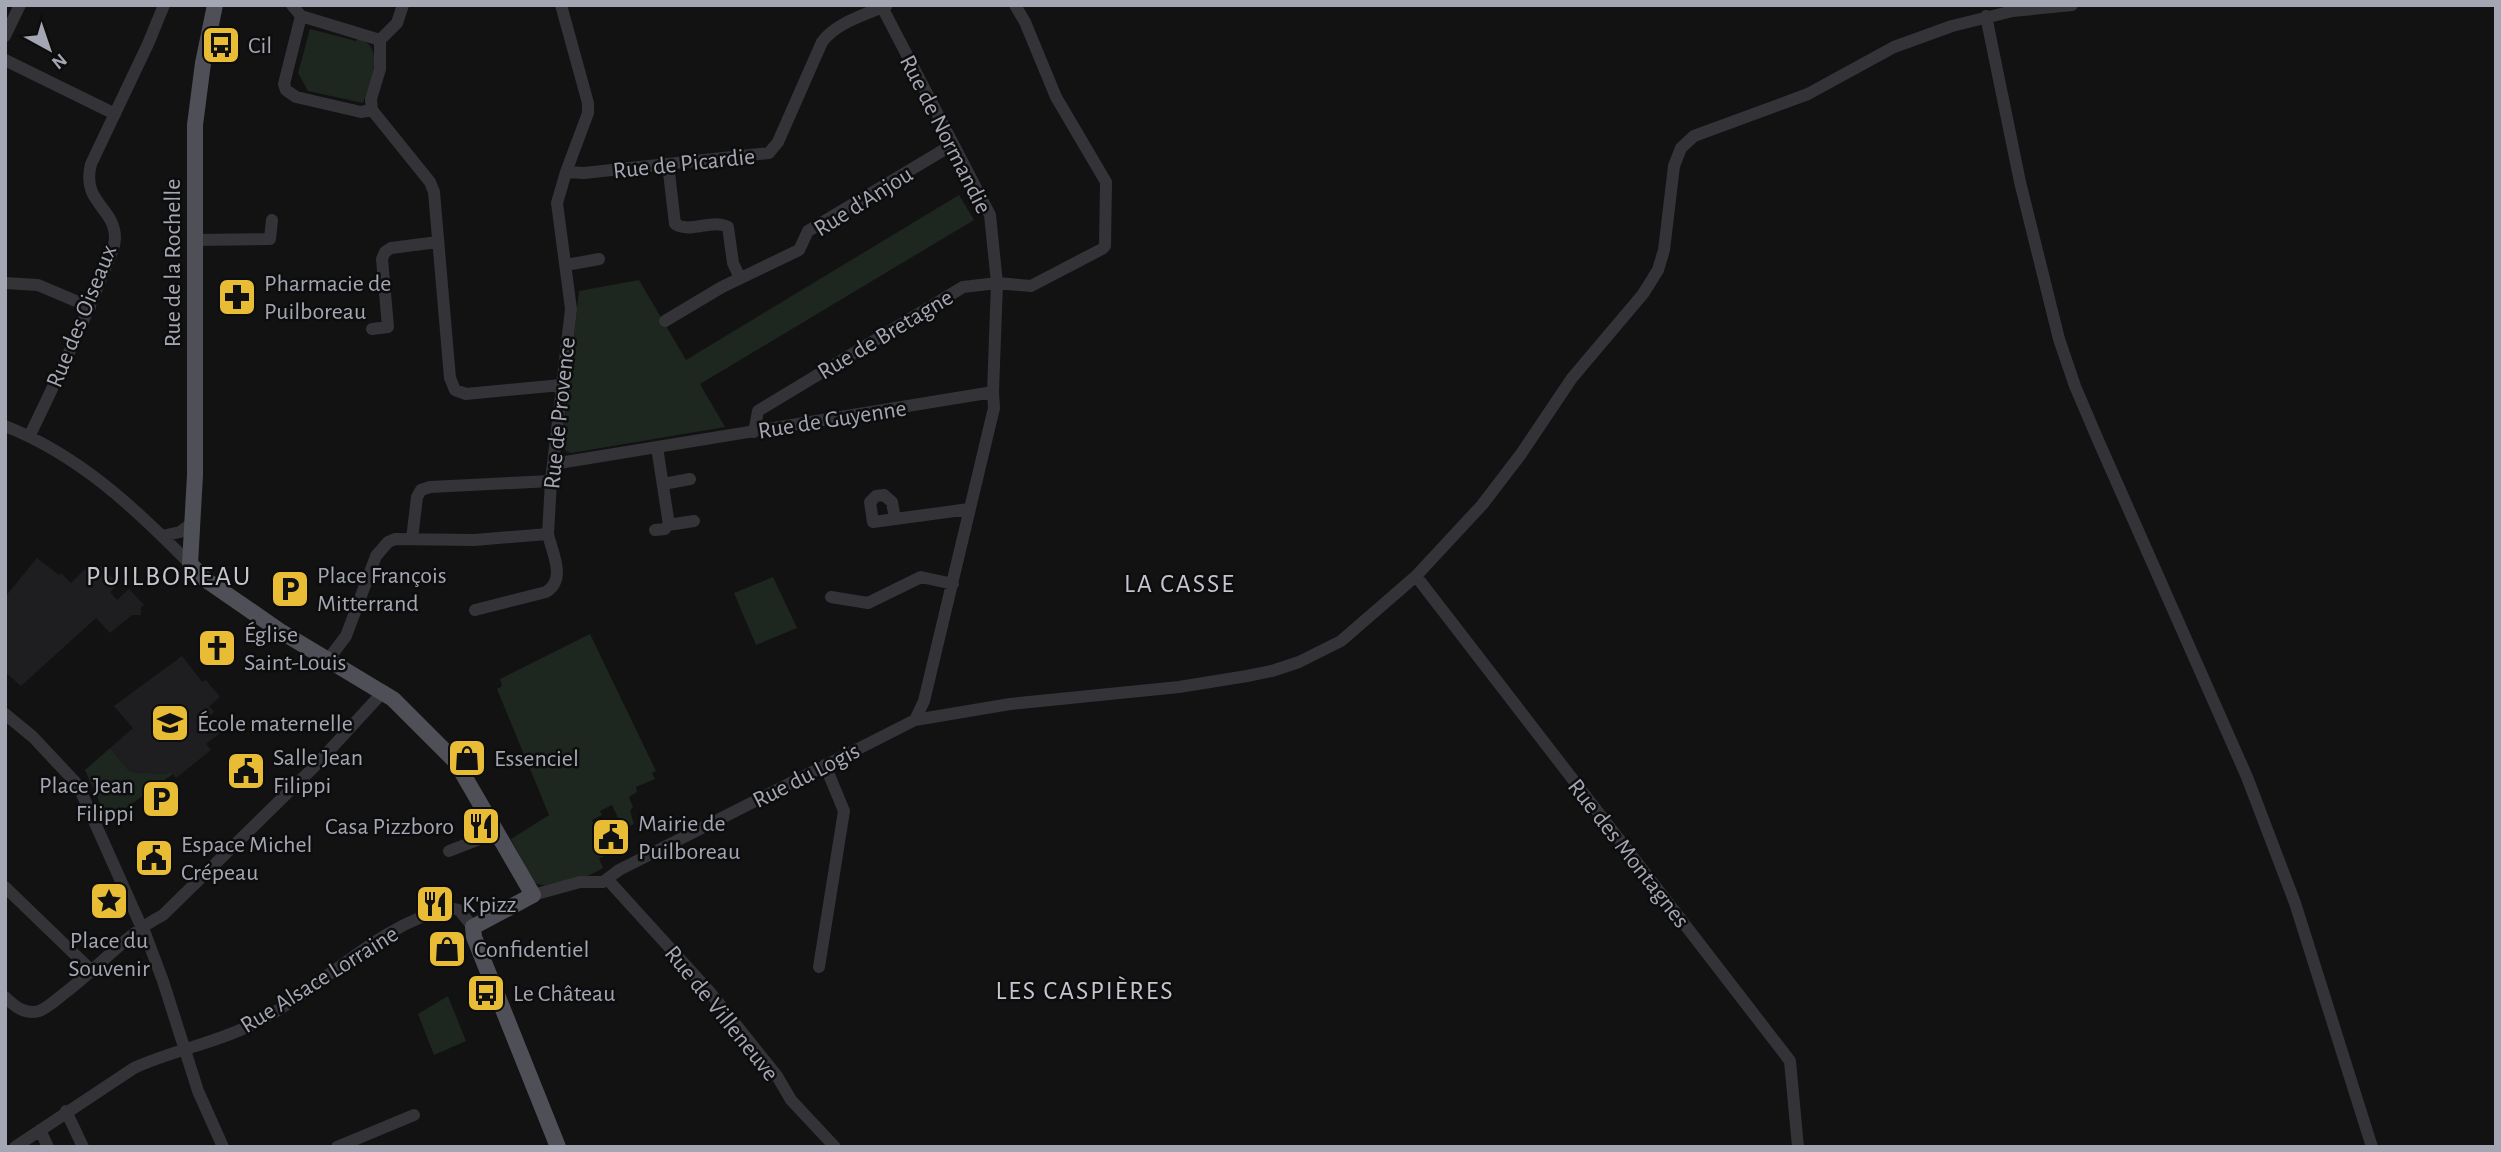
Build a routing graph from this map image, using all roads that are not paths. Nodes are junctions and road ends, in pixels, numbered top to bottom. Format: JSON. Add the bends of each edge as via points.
{"nodes":[{"id":1,"x":20,"y":5,"type":"edge"},
{"id":2,"x":164,"y":5,"type":"edge"},
{"id":3,"x":215,"y":5,"type":"edge"},
{"id":4,"x":292,"y":5,"type":"edge"},
{"id":5,"x":403,"y":5,"type":"edge"},
{"id":6,"x":561,"y":5,"type":"edge"},
{"id":7,"x":1015,"y":5,"type":"edge"},
{"id":8,"x":2072,"y":5,"type":"edge"},
{"id":9,"x":884,"y":6,"type":"edge"},
{"id":10,"x":2012,"y":8,"type":"edge"},
{"id":11,"x":301,"y":16,"type":"junction"},
{"id":12,"x":1986,"y":16,"type":"junction"},
{"id":13,"x":9,"y":18,"type":"edge"},
{"id":14,"x":5,"y":36,"type":"edge"},
{"id":15,"x":380,"y":40,"type":"junction"},
{"id":16,"x":5,"y":60,"type":"edge"},
{"id":17,"x":372,"y":110,"type":"junction"},
{"id":18,"x":115,"y":114,"type":"junction"},
{"id":19,"x":953,"y":145,"type":"junction"},
{"id":20,"x":668,"y":164,"type":"junction"},
{"id":21,"x":566,"y":172,"type":"junction"},
{"id":22,"x":272,"y":220,"type":"dead end"},
{"id":23,"x":195,"y":240,"type":"junction"},
{"id":24,"x":438,"y":242,"type":"junction"},
{"id":25,"x":599,"y":259,"type":"dead end"},
{"id":26,"x":566,"y":265,"type":"junction"},
{"id":27,"x":740,"y":278,"type":"junction"},
{"id":28,"x":5,"y":283,"type":"edge"},
{"id":29,"x":997,"y":283,"type":"junction"},
{"id":30,"x":90,"y":307,"type":"junction"},
{"id":31,"x":665,"y":321,"type":"dead end"},
{"id":32,"x":372,"y":329,"type":"dead end"},
{"id":33,"x":561,"y":385,"type":"junction"},
{"id":34,"x":993,"y":392,"type":"junction"},
{"id":35,"x":5,"y":426,"type":"edge"},
{"id":36,"x":754,"y":432,"type":"junction"},
{"id":37,"x":30,"y":435,"type":"junction"},
{"id":38,"x":657,"y":447,"type":"junction"},
{"id":39,"x":552,"y":464,"type":"junction"},
{"id":40,"x":690,"y":480,"type":"dead end"},
{"id":41,"x":551,"y":481,"type":"junction"},
{"id":42,"x":663,"y":484,"type":"junction"},
{"id":43,"x":969,"y":509,"type":"junction"},
{"id":44,"x":895,"y":519,"type":"dead end"},
{"id":45,"x":694,"y":521,"type":"dead end"},
{"id":46,"x":192,"y":523,"type":"junction"},
{"id":47,"x":670,"y":524,"type":"junction"},
{"id":48,"x":655,"y":530,"type":"dead end"},
{"id":49,"x":548,"y":534,"type":"junction"},
{"id":50,"x":162,"y":536,"type":"junction"},
{"id":51,"x":412,"y":539,"type":"junction"},
{"id":52,"x":190,"y":564,"type":"junction"},
{"id":53,"x":1416,"y":576,"type":"junction"},
{"id":54,"x":953,"y":584,"type":"junction"},
{"id":55,"x":831,"y":597,"type":"dead end"},
{"id":56,"x":475,"y":610,"type":"dead end"},
{"id":57,"x":327,"y":661,"type":"junction"},
{"id":58,"x":384,"y":691,"type":"junction"},
{"id":59,"x":5,"y":714,"type":"edge"},
{"id":60,"x":921,"y":718,"type":"junction"},
{"id":61,"x":825,"y":765,"type":"junction"},
{"id":62,"x":498,"y":832,"type":"junction"},
{"id":63,"x":449,"y":851,"type":"dead end"},
{"id":64,"x":608,"y":880,"type":"junction"},
{"id":65,"x":5,"y":887,"type":"edge"},
{"id":66,"x":533,"y":895,"type":"junction"},
{"id":67,"x":142,"y":926,"type":"junction"},
{"id":68,"x":473,"y":927,"type":"junction"},
{"id":69,"x":819,"y":967,"type":"dead end"},
{"id":70,"x":93,"y":972,"type":"junction"},
{"id":71,"x":5,"y":997,"type":"edge"},
{"id":72,"x":185,"y":1048,"type":"junction"},
{"id":73,"x":66,"y":1111,"type":"junction"},
{"id":74,"x":414,"y":1115,"type":"dead end"},
{"id":75,"x":40,"y":1130,"type":"junction"},
{"id":76,"x":15,"y":1147,"type":"edge"},
{"id":77,"x":48,"y":1147,"type":"edge"},
{"id":78,"x":83,"y":1147,"type":"edge"},
{"id":79,"x":223,"y":1147,"type":"edge"},
{"id":80,"x":337,"y":1147,"type":"edge"},
{"id":81,"x":558,"y":1147,"type":"edge"},
{"id":82,"x":835,"y":1147,"type":"edge"},
{"id":83,"x":1798,"y":1147,"type":"edge"},
{"id":84,"x":2372,"y":1147,"type":"edge"}],
"edges":[{"from":1,"to":13,"type":"street"},
{"from":2,"to":18,"type":"street","name":"Rue des Oiseaux"},
{"from":3,"to":23,"type":"main road","name":"Rue de la Rochelle","via":[[195,125]]},
{"from":4,"to":11,"type":"street"},
{"from":5,"to":15,"type":"street","via":[[397,23]]},
{"from":6,"to":21,"type":"street","name":"Rue de Provence","via":[[588,103],[586,123]]},
{"from":7,"to":29,"type":"street","name":"Rue de Bretagne","via":[[1056,97],[1106,182],[1106,241],[1102,249],[1031,286]]},
{"from":8,"to":10,"type":"street","name":"Rue du Logis"},
{"from":9,"to":19,"type":"street","name":"Rue de Normandie"},
{"from":9,"to":20,"type":"street","name":"Rue de Picardie","via":[[829,33],[769,153]]},
{"from":10,"to":12,"type":"street","name":"Rue du Logis"},
{"from":11,"to":15,"type":"street"},
{"from":11,"to":17,"type":"street","via":[[286,90],[296,97],[361,112]]},
{"from":12,"to":53,"type":"street","name":"Rue du Logis","via":[[1894,47],[1808,94],[1694,136],[1681,148],[1674,166],[1658,270],[1572,378],[1482,505]]},
{"from":12,"to":84,"type":"street","via":[[2020,182],[2075,386],[2252,789],[2295,903]]},
{"from":13,"to":14,"type":"street"},
{"from":15,"to":17,"type":"street"},
{"from":16,"to":18,"type":"street"},
{"from":17,"to":24,"type":"street","via":[[430,183]]},
{"from":18,"to":30,"type":"street","name":"Rue des Oiseaux","via":[[88,177],[89,189],[116,240]]},
{"from":19,"to":27,"type":"street","name":"Rue d'Anjou","via":[[808,231],[799,250]]},
{"from":19,"to":29,"type":"street","name":"Rue de Normandie","via":[[990,215]]},
{"from":20,"to":21,"type":"street","name":"Rue de Picardie"},
{"from":20,"to":27,"type":"street","via":[[675,224],[684,228],[720,223],[728,227]]},
{"from":21,"to":26,"type":"street","name":"Rue de Provence","via":[[557,214]]},
{"from":22,"to":23,"type":"street","via":[[270,239]]},
{"from":23,"to":46,"type":"main road","name":"Rue de la Rochelle"},
{"from":24,"to":32,"type":"street","via":[[386,252],[382,259],[388,327]]},
{"from":24,"to":33,"type":"street","via":[[450,378],[455,390],[466,394]]},
{"from":25,"to":26,"type":"street"},
{"from":26,"to":33,"type":"street","name":"Rue de Provence","via":[[571,309]]},
{"from":27,"to":31,"type":"street","name":"Rue d'Anjou"},
{"from":28,"to":30,"type":"street","via":[[38,285]]},
{"from":29,"to":34,"type":"street","name":"Rue de Normandie"},
{"from":29,"to":36,"type":"street","name":"Rue de Bretagne","via":[[962,287],[758,411]]},
{"from":30,"to":37,"type":"street","name":"Rue des Oiseaux"},
{"from":33,"to":39,"type":"street","name":"Rue de Provence"},
{"from":34,"to":36,"type":"street","name":"Rue de Guyenne"},
{"from":34,"to":43,"type":"street"},
{"from":35,"to":37,"type":"street"},
{"from":36,"to":38,"type":"street","name":"Rue de Guyenne"},
{"from":37,"to":50,"type":"street","via":[[99,478]]},
{"from":38,"to":39,"type":"street","name":"Rue de Guyenne"},
{"from":38,"to":42,"type":"street"},
{"from":39,"to":41,"type":"street","name":"Rue de Provence"},
{"from":40,"to":42,"type":"street"},
{"from":41,"to":49,"type":"street","name":"Rue de Provence"},
{"from":41,"to":51,"type":"street","via":[[421,490]]},
{"from":42,"to":47,"type":"street"},
{"from":43,"to":44,"type":"street"},
{"from":43,"to":54,"type":"street"},
{"from":45,"to":47,"type":"street"},
{"from":46,"to":50,"type":"street"},
{"from":46,"to":52,"type":"main road","name":"Rue de la Rochelle"},
{"from":47,"to":48,"type":"street"},
{"from":49,"to":51,"type":"street"},
{"from":49,"to":56,"type":"street","name":"Rue de Provence","via":[[558,572],[552,589]]},
{"from":50,"to":52,"type":"street"},
{"from":51,"to":57,"type":"street","via":[[387,542],[376,555],[346,636]]},
{"from":52,"to":57,"type":"main road","via":[[213,585]]},
{"from":53,"to":60,"type":"street","name":"Rue du Logis","via":[[1341,640],[1272,671],[1179,687]]},
{"from":53,"to":83,"type":"street","name":"Rue des Montagnes","via":[[1790,1061]]},
{"from":54,"to":55,"type":"street","via":[[921,577],[868,603]]},
{"from":54,"to":60,"type":"street"},
{"from":57,"to":58,"type":"main road"},
{"from":58,"to":62,"type":"main road","via":[[456,762]]},
{"from":58,"to":67,"type":"street","via":[[246,835],[163,915]]},
{"from":59,"to":67,"type":"street","via":[[78,785]]},
{"from":60,"to":61,"type":"street","name":"Rue du Logis"},
{"from":61,"to":64,"type":"street","name":"Rue du Logis","via":[[619,870]]},
{"from":61,"to":69,"type":"street","via":[[844,811]]},
{"from":62,"to":63,"type":"street"},
{"from":62,"to":66,"type":"main road"},
{"from":64,"to":66,"type":"street","name":"Rue du Logis","via":[[580,882]]},
{"from":64,"to":82,"type":"street","name":"Rue de Villeneuve","via":[[709,991],[791,1100]]},
{"from":65,"to":70,"type":"street"},
{"from":66,"to":68,"type":"main road"},
{"from":67,"to":70,"type":"street"},
{"from":67,"to":72,"type":"street"},
{"from":68,"to":72,"type":"street","name":"Rue Alsace Lorraine","via":[[459,910],[440,911],[397,929],[254,1024]]},
{"from":68,"to":81,"type":"main road","via":[[491,984]]},
{"from":70,"to":71,"type":"street","via":[[38,1011],[15,1007]]},
{"from":72,"to":73,"type":"street","name":"Rue Alsace Lorraine","via":[[134,1068]]},
{"from":72,"to":79,"type":"street"},
{"from":73,"to":75,"type":"street","name":"Rue Alsace Lorraine"},
{"from":73,"to":78,"type":"street"},
{"from":74,"to":80,"type":"street"},
{"from":75,"to":76,"type":"street","name":"Rue Alsace Lorraine"},
{"from":75,"to":77,"type":"street"}]}
